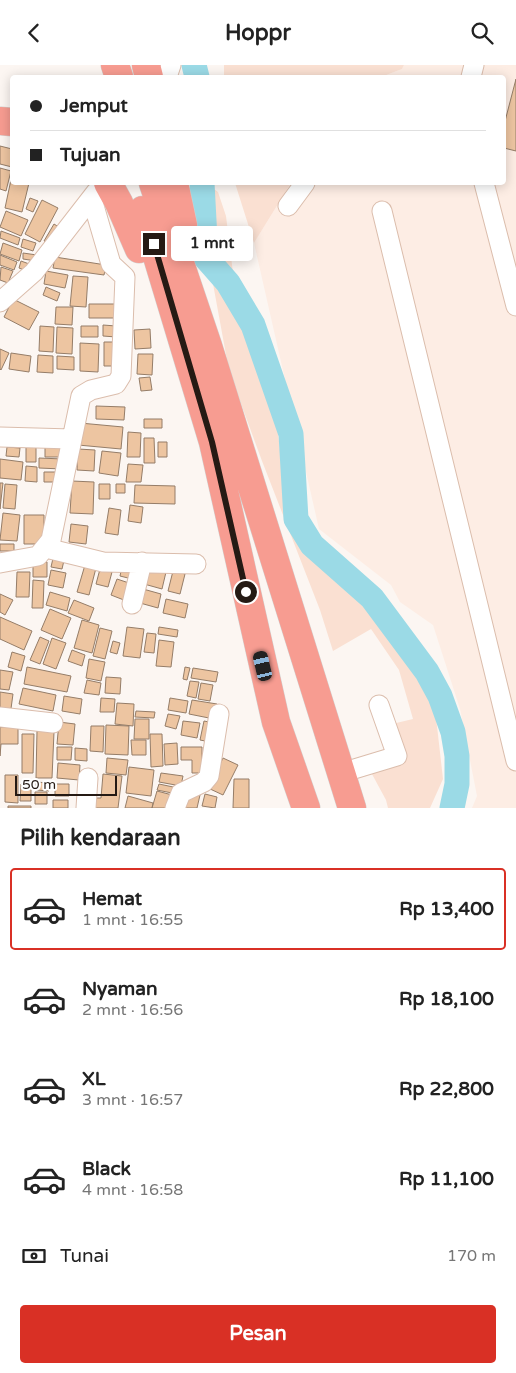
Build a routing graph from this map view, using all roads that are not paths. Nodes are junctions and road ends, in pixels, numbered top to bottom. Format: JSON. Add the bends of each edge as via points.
{"nodes":[{"id":1,"x":151,"y":185,"type":"edge"},
{"id":2,"x":304,"y":185,"type":"edge"},
{"id":3,"x":485,"y":185,"type":"edge"},
{"id":4,"x":99,"y":191,"type":"edge"},
{"id":5,"x":288,"y":206,"type":"dead end"},
{"id":6,"x":382,"y":211,"type":"dead end"},
{"id":7,"x":1,"y":298,"type":"edge"},
{"id":8,"x":516,"y":306,"type":"edge"},
{"id":9,"x":191,"y":369,"type":"junction"},
{"id":10,"x":0,"y":437,"type":"edge"},
{"id":11,"x":72,"y":439,"type":"junction"},
{"id":12,"x":46,"y":548,"type":"junction"},
{"id":13,"x":142,"y":562,"type":"junction"},
{"id":14,"x":0,"y":563,"type":"edge"},
{"id":15,"x":196,"y":564,"type":"dead end"},
{"id":16,"x":132,"y":604,"type":"dead end"},
{"id":17,"x":379,"y":705,"type":"dead end"},
{"id":18,"x":219,"y":714,"type":"dead end"},
{"id":19,"x":0,"y":717,"type":"edge"},
{"id":20,"x":53,"y":723,"type":"dead end"},
{"id":21,"x":516,"y":761,"type":"edge"},
{"id":22,"x":342,"y":773,"type":"junction"},
{"id":23,"x":88,"y":777,"type":"dead end"},
{"id":24,"x":86,"y":808,"type":"edge"},
{"id":25,"x":175,"y":808,"type":"edge"},
{"id":26,"x":306,"y":808,"type":"edge"},
{"id":27,"x":352,"y":808,"type":"edge"}],
"edges":[{"from":1,"to":9,"type":"highway"},
{"from":1,"to":22,"type":"highway","via":[[208,346]]},
{"from":2,"to":5,"type":"street"},
{"from":3,"to":8,"type":"street"},
{"from":4,"to":7,"type":"street","via":[[34,272]]},
{"from":4,"to":9,"type":"highway","via":[[119,203]]},
{"from":4,"to":11,"type":"street","via":[[111,264],[125,277],[120,375],[116,384],[81,395]]},
{"from":6,"to":21,"type":"street"},
{"from":9,"to":26,"type":"highway","via":[[212,442],[276,722]]},
{"from":10,"to":11,"type":"street"},
{"from":11,"to":12,"type":"street","via":[[55,529]]},
{"from":12,"to":13,"type":"street","via":[[103,562]]},
{"from":12,"to":14,"type":"street","via":[[38,556]]},
{"from":13,"to":15,"type":"street"},
{"from":13,"to":16,"type":"street"},
{"from":17,"to":22,"type":"street","via":[[397,756]]},
{"from":18,"to":25,"type":"street","via":[[209,776],[204,782],[184,790]]},
{"from":19,"to":20,"type":"street"},
{"from":22,"to":27,"type":"highway"},
{"from":23,"to":24,"type":"street"}]}
